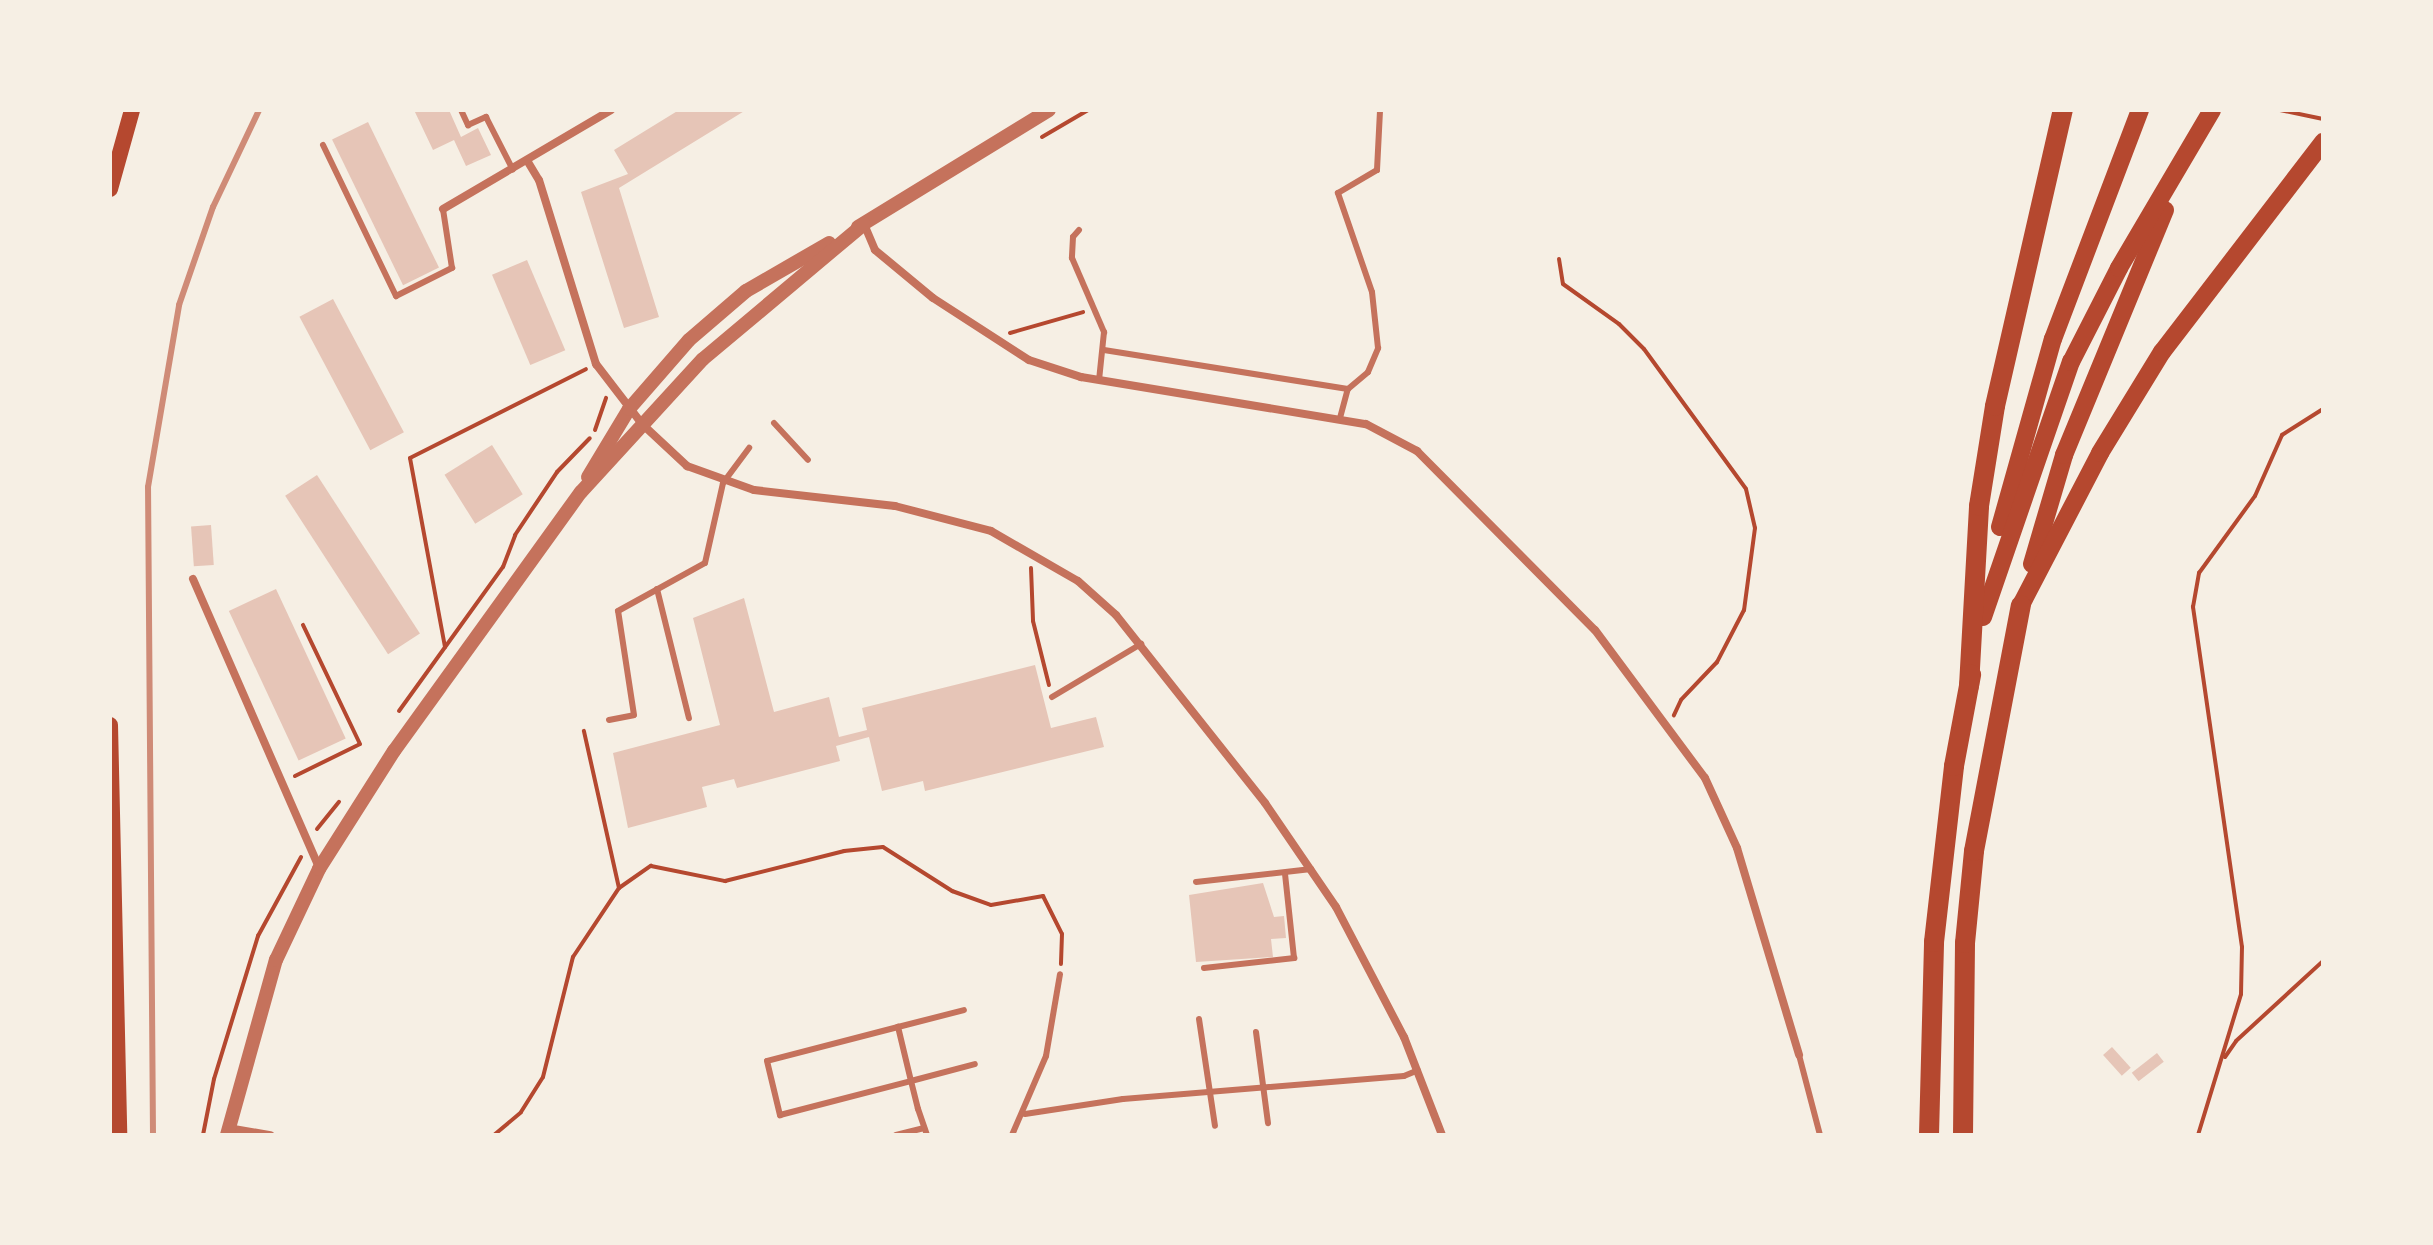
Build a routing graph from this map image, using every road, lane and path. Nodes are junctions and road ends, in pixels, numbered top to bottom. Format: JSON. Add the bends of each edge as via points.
{"nodes":[{"id":1,"x":132,"y":110,"type":"edge"},
{"id":2,"x":461,"y":110,"type":"edge"},
{"id":3,"x":611,"y":110,"type":"edge"},
{"id":4,"x":1049,"y":110,"type":"edge"},
{"id":5,"x":1380,"y":110,"type":"edge"},
{"id":6,"x":2063,"y":110,"type":"edge"},
{"id":7,"x":2212,"y":110,"type":"edge"},
{"id":8,"x":2280,"y":110,"type":"edge"},
{"id":9,"x":2138,"y":116,"type":"edge"},
{"id":10,"x":2323,"y":119,"type":"edge"},
{"id":11,"x":2323,"y":142,"type":"edge"},
{"id":12,"x":323,"y":145,"type":"dead end"},
{"id":13,"x":2192,"y":147,"type":"junction"},
{"id":14,"x":528,"y":162,"type":"junction"},
{"id":15,"x":513,"y":170,"type":"junction"},
{"id":16,"x":110,"y":189,"type":"edge"},
{"id":17,"x":443,"y":209,"type":"joint"},
{"id":18,"x":864,"y":224,"type":"junction"},
{"id":19,"x":1079,"y":230,"type":"dead end"},
{"id":20,"x":1559,"y":259,"type":"dead end"},
{"id":21,"x":1096,"y":308,"type":"junction"},
{"id":22,"x":994,"y":338,"type":"junction"},
{"id":23,"x":1104,"y":350,"type":"junction"},
{"id":24,"x":596,"y":364,"type":"junction"},
{"id":25,"x":1099,"y":380,"type":"junction"},
{"id":26,"x":1348,"y":389,"type":"junction"},
{"id":27,"x":629,"y":409,"type":"junction"},
{"id":28,"x":2323,"y":409,"type":"edge"},
{"id":29,"x":1340,"y":418,"type":"junction"},
{"id":30,"x":774,"y":423,"type":"dead end"},
{"id":31,"x":642,"y":424,"type":"junction"},
{"id":32,"x":749,"y":448,"type":"dead end"},
{"id":33,"x":808,"y":460,"type":"dead end"},
{"id":34,"x":723,"y":483,"type":"junction"},
{"id":35,"x":581,"y":492,"type":"junction"},
{"id":36,"x":1031,"y":566,"type":"dead end"},
{"id":37,"x":193,"y":579,"type":"dead end"},
{"id":38,"x":657,"y":589,"type":"junction"},
{"id":39,"x":2021,"y":605,"type":"junction"},
{"id":40,"x":1983,"y":617,"type":"junction"},
{"id":41,"x":303,"y":625,"type":"dead end"},
{"id":42,"x":1141,"y":644,"type":"junction"},
{"id":43,"x":445,"y":647,"type":"dead end"},
{"id":44,"x":1969,"y":686,"type":"junction"},
{"id":45,"x":1052,"y":697,"type":"joint"},
{"id":46,"x":689,"y":718,"type":"dead end"},
{"id":47,"x":609,"y":720,"type":"dead end"},
{"id":48,"x":110,"y":725,"type":"edge"},
{"id":49,"x":1669,"y":729,"type":"junction"},
{"id":50,"x":584,"y":731,"type":"dead end"},
{"id":51,"x":282,"y":783,"type":"junction"},
{"id":52,"x":319,"y":869,"type":"junction"},
{"id":53,"x":1311,"y":869,"type":"junction"},
{"id":54,"x":1285,"y":874,"type":"junction"},
{"id":55,"x":1196,"y":882,"type":"dead end"},
{"id":56,"x":619,"y":888,"type":"junction"},
{"id":57,"x":2323,"y":961,"type":"edge"},
{"id":58,"x":1204,"y":968,"type":"dead end"},
{"id":59,"x":1060,"y":974,"type":"joint"},
{"id":60,"x":113,"y":980,"type":"edge"},
{"id":61,"x":964,"y":1010,"type":"dead end"},
{"id":62,"x":1199,"y":1019,"type":"dead end"},
{"id":63,"x":898,"y":1027,"type":"junction"},
{"id":64,"x":1256,"y":1032,"type":"dead end"},
{"id":65,"x":1799,"y":1055,"type":"joint"},
{"id":66,"x":2223,"y":1060,"type":"junction"},
{"id":67,"x":975,"y":1064,"type":"dead end"},
{"id":68,"x":1419,"y":1070,"type":"junction"},
{"id":69,"x":911,"y":1081,"type":"junction"},
{"id":70,"x":1263,"y":1086,"type":"junction"},
{"id":71,"x":1211,"y":1091,"type":"junction"},
{"id":72,"x":1025,"y":1114,"type":"junction"},
{"id":73,"x":1268,"y":1123,"type":"dead end"},
{"id":74,"x":1215,"y":1126,"type":"dead end"},
{"id":75,"x":2202,"y":1126,"type":"junction"},
{"id":76,"x":227,"y":1131,"type":"edge"},
{"id":77,"x":925,"y":1132,"type":"edge"},
{"id":78,"x":119,"y":1135,"type":"edge"},
{"id":79,"x":270,"y":1135,"type":"edge"},
{"id":80,"x":494,"y":1135,"type":"edge"},
{"id":81,"x":896,"y":1135,"type":"edge"},
{"id":82,"x":1012,"y":1135,"type":"edge"},
{"id":83,"x":1442,"y":1135,"type":"edge"},
{"id":84,"x":1820,"y":1135,"type":"edge"},
{"id":85,"x":1929,"y":1135,"type":"edge"},
{"id":86,"x":1963,"y":1135,"type":"edge"},
{"id":87,"x":2198,"y":1135,"type":"edge"},
{"id":88,"x":2207,"y":1135,"type":"edge"}],
"edges":[{"from":1,"to":16,"type":"main road"},
{"from":2,"to":15,"type":"lane","via":[[468,125],[486,117]]},
{"from":3,"to":14,"type":"street"},
{"from":4,"to":18,"type":"street"},
{"from":5,"to":26,"type":"lane","via":[[1377,170],[1338,193],[1372,292],[1378,348],[1368,372]]},
{"from":6,"to":44,"type":"highway","via":[[1995,406],[1979,506]]},
{"from":7,"to":13,"type":"highway"},
{"from":8,"to":10,"type":"path"},
{"from":9,"to":40,"type":"highway","via":[[2031,409],[2001,521]]},
{"from":11,"to":39,"type":"highway","via":[[2162,352],[2100,453]]},
{"from":12,"to":17,"type":"lane","via":[[396,296],[452,268]]},
{"from":13,"to":39,"type":"highway","via":[[2064,455]]},
{"from":13,"to":40,"type":"highway","via":[[2119,268],[2071,362]]},
{"from":14,"to":15,"type":"street"},
{"from":14,"to":24,"type":"street","via":[[539,180]]},
{"from":15,"to":17,"type":"street"},
{"from":18,"to":22,"type":"street","via":[[875,250],[933,298]]},
{"from":18,"to":27,"type":"street","via":[[746,291],[689,340]]},
{"from":18,"to":31,"type":"street","via":[[723,340]]},
{"from":19,"to":21,"type":"lane","via":[[1073,237],[1072,258]]},
{"from":20,"to":49,"type":"path","via":[[1563,284],[1644,349],[1736,470],[1755,528],[1744,610],[1717,662],[1681,700]]},
{"from":21,"to":22,"type":"path"},
{"from":21,"to":23,"type":"lane"},
{"from":22,"to":25,"type":"street","via":[[1029,360]]},
{"from":23,"to":25,"type":"lane"},
{"from":23,"to":26,"type":"lane"},
{"from":24,"to":27,"type":"street"},
{"from":24,"to":43,"type":"path","via":[[410,458]]},
{"from":25,"to":29,"type":"street"},
{"from":26,"to":29,"type":"lane"},
{"from":27,"to":31,"type":"street"},
{"from":27,"to":35,"type":"street","via":[[602,445]]},
{"from":28,"to":66,"type":"path","via":[[2282,435],[2255,496],[2199,573],[2193,607],[2242,947],[2241,994]]},
{"from":29,"to":49,"type":"street","via":[[1388,431],[1417,451],[1595,630]]},
{"from":30,"to":33,"type":"lane"},
{"from":31,"to":34,"type":"street","via":[[687,466]]},
{"from":31,"to":35,"type":"street"},
{"from":32,"to":34,"type":"lane"},
{"from":34,"to":38,"type":"lane","via":[[705,563]]},
{"from":34,"to":42,"type":"street","via":[[895,506],[991,531],[1078,581]]},
{"from":35,"to":52,"type":"street","via":[[394,751]]},
{"from":36,"to":45,"type":"path","via":[[1033,621]]},
{"from":37,"to":51,"type":"street"},
{"from":38,"to":46,"type":"lane"},
{"from":38,"to":47,"type":"lane","via":[[618,611],[634,715]]},
{"from":39,"to":86,"type":"highway","via":[[1974,851],[1965,943]]},
{"from":40,"to":44,"type":"highway"},
{"from":41,"to":51,"type":"path","via":[[360,744]]},
{"from":42,"to":45,"type":"lane"},
{"from":42,"to":53,"type":"street"},
{"from":44,"to":85,"type":"highway","via":[[1954,766],[1934,942]]},
{"from":48,"to":60,"type":"main road"},
{"from":49,"to":65,"type":"street","via":[[1705,778],[1737,848]]},
{"from":50,"to":56,"type":"path"},
{"from":51,"to":52,"type":"street"},
{"from":52,"to":76,"type":"street","via":[[263,996]]},
{"from":53,"to":54,"type":"lane"},
{"from":53,"to":68,"type":"street","via":[[1373,974]]},
{"from":54,"to":55,"type":"lane"},
{"from":54,"to":58,"type":"lane","via":[[1294,958]]},
{"from":56,"to":59,"type":"path","via":[[651,866],[725,881],[844,851],[883,847],[952,891],[991,905],[1043,896],[1062,934]]},
{"from":56,"to":80,"type":"path","via":[[573,957],[543,1077],[521,1112]]},
{"from":57,"to":66,"type":"path","via":[[2236,1041]]},
{"from":59,"to":72,"type":"lane","via":[[1046,1056]]},
{"from":60,"to":78,"type":"main road"},
{"from":61,"to":63,"type":"lane"},
{"from":62,"to":71,"type":"lane"},
{"from":63,"to":69,"type":"lane"},
{"from":63,"to":69,"type":"lane","via":[[767,1061],[780,1115]]},
{"from":64,"to":70,"type":"lane"},
{"from":65,"to":84,"type":"lane"},
{"from":66,"to":75,"type":"path"},
{"from":67,"to":69,"type":"lane"},
{"from":68,"to":70,"type":"lane","via":[[1404,1076]]},
{"from":68,"to":83,"type":"street"},
{"from":69,"to":77,"type":"lane"},
{"from":70,"to":71,"type":"lane"},
{"from":70,"to":73,"type":"lane"},
{"from":71,"to":72,"type":"lane"},
{"from":71,"to":74,"type":"lane"},
{"from":72,"to":82,"type":"lane"},
{"from":75,"to":87,"type":"path"},
{"from":75,"to":88,"type":"path"},
{"from":76,"to":79,"type":"street"},
{"from":77,"to":81,"type":"lane"}]}
